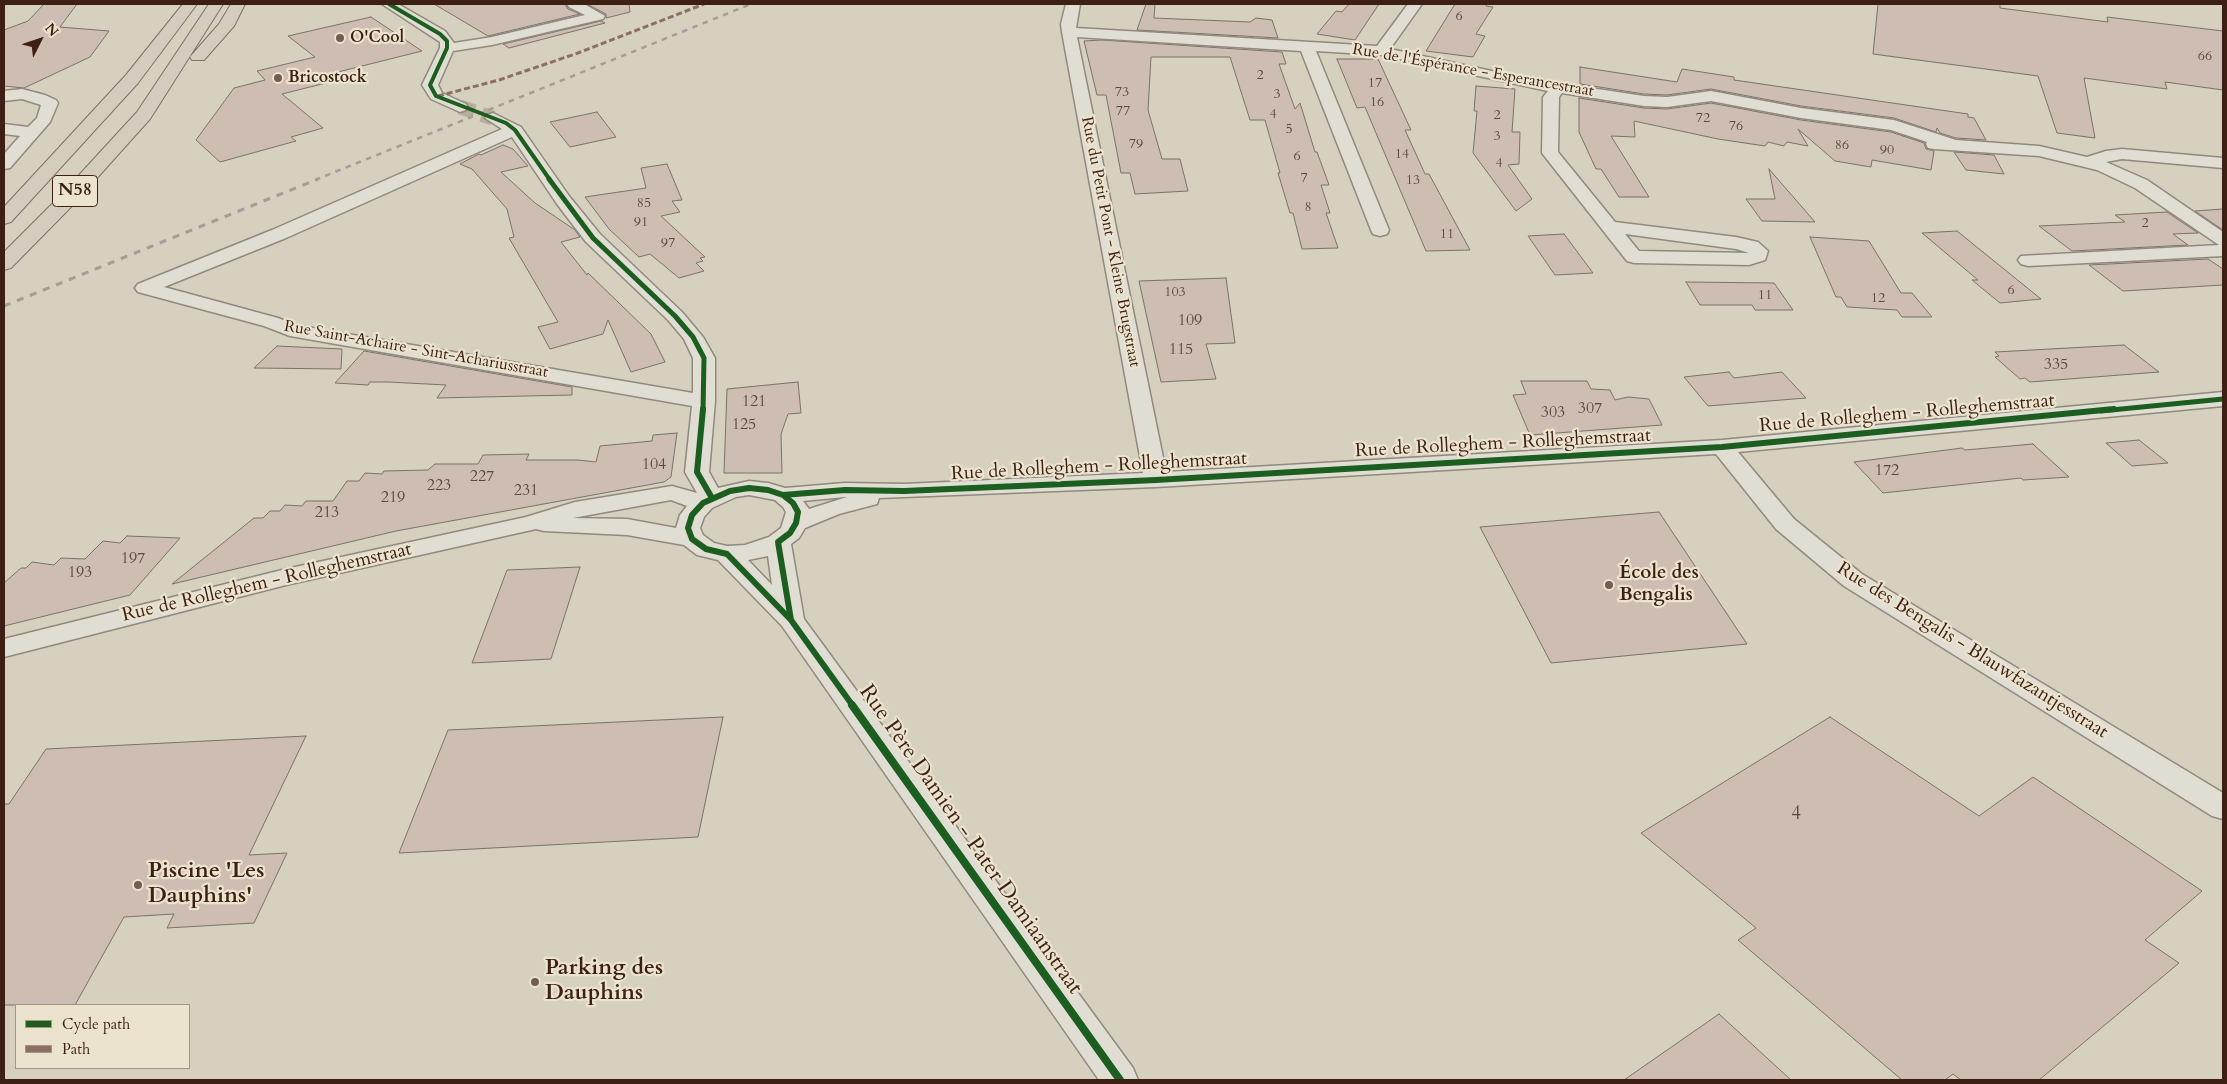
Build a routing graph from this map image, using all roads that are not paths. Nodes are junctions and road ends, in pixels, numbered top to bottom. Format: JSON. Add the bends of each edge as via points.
{"nodes":[{"id":1,"x":190,"y":4,"type":"edge"},
{"id":2,"x":216,"y":4,"type":"edge"},
{"id":3,"x":238,"y":4,"type":"edge"},
{"id":4,"x":388,"y":4,"type":"edge"},
{"id":5,"x":574,"y":4,"type":"edge"},
{"id":6,"x":1073,"y":4,"type":"edge"},
{"id":7,"x":1415,"y":4,"type":"edge"},
{"id":8,"x":1069,"y":32,"type":"junction"},
{"id":9,"x":148,"y":35,"type":"dead end"},
{"id":10,"x":1307,"y":46,"type":"junction"},
{"id":11,"x":447,"y":48,"type":"junction"},
{"id":12,"x":1381,"y":50,"type":"junction"},
{"id":13,"x":132,"y":79,"type":"junction"},
{"id":14,"x":1558,"y":88,"type":"junction"},
{"id":15,"x":4,"y":96,"type":"edge"},
{"id":16,"x":460,"y":107,"type":"tunnel mouth"},
{"id":17,"x":144,"y":115,"type":"junction"},
{"id":18,"x":493,"y":118,"type":"tunnel mouth"},
{"id":19,"x":4,"y":129,"type":"edge"},
{"id":20,"x":515,"y":130,"type":"junction"},
{"id":21,"x":33,"y":132,"type":"junction"},
{"id":22,"x":2179,"y":160,"type":"junction"},
{"id":23,"x":2090,"y":162,"type":"junction"},
{"id":24,"x":2223,"y":163,"type":"edge"},
{"id":25,"x":4,"y":164,"type":"edge"},
{"id":26,"x":2126,"y":176,"type":"junction"},
{"id":27,"x":4,"y":218,"type":"edge"},
{"id":28,"x":1611,"y":227,"type":"junction"},
{"id":29,"x":1380,"y":230,"type":"dead end"},
{"id":30,"x":2223,"y":240,"type":"edge"},
{"id":31,"x":2223,"y":250,"type":"edge"},
{"id":32,"x":2028,"y":260,"type":"dead end"},
{"id":33,"x":4,"y":264,"type":"edge"},
{"id":34,"x":2223,"y":399,"type":"edge"},
{"id":35,"x":704,"y":401,"type":"junction"},
{"id":36,"x":1722,"y":447,"type":"junction"},
{"id":37,"x":1156,"y":480,"type":"junction"},
{"id":38,"x":904,"y":491,"type":"junction"},
{"id":39,"x":784,"y":495,"type":"junction"},
{"id":40,"x":707,"y":501,"type":"junction"},
{"id":41,"x":532,"y":523,"type":"junction"},
{"id":42,"x":796,"y":523,"type":"junction"},
{"id":43,"x":692,"y":539,"type":"junction"},
{"id":44,"x":778,"y":542,"type":"junction"},
{"id":45,"x":727,"y":554,"type":"junction"},
{"id":46,"x":791,"y":620,"type":"junction"},
{"id":47,"x":4,"y":648,"type":"edge"},
{"id":48,"x":2223,"y":808,"type":"edge"},
{"id":49,"x":1120,"y":1080,"type":"edge"}],
"edges":[{"from":1,"to":13,"type":"highway","number":"N58"},
{"from":2,"to":17,"type":"highway","number":"N58"},
{"from":3,"to":17,"type":"highway","via":[[226,26]]},
{"from":4,"to":11,"type":"street","via":[[440,34],[447,41]]},
{"from":5,"to":11,"type":"street","via":[[598,16]]},
{"from":6,"to":8,"type":"street","name":"Rue du Petit Pont - Kleine Brugstraat"},
{"from":7,"to":12,"type":"street"},
{"from":8,"to":10,"type":"street","name":"Rue de l'Éspérance - Esperancestraat"},
{"from":8,"to":37,"type":"street","name":"Rue du Petit Pont - Kleine Brugstraat"},
{"from":9,"to":13,"type":"highway","via":[[129,66]]},
{"from":10,"to":12,"type":"street","name":"Rue de l'Éspérance - Esperancestraat"},
{"from":10,"to":29,"type":"street"},
{"from":11,"to":16,"type":"street","via":[[430,85],[436,96]]},
{"from":12,"to":14,"type":"street","name":"Rue de l'Éspérance - Esperancestraat"},
{"from":13,"to":27,"type":"highway","number":"N58"},
{"from":14,"to":23,"type":"street","name":"Rue de l'Éspérance - Esperancestraat","via":[[1644,101],[1706,102],[1950,144],[2039,151]]},
{"from":14,"to":28,"type":"street","via":[[1551,97],[1550,152]]},
{"from":15,"to":21,"type":"street","via":[[22,94],[50,103],[44,119]]},
{"from":17,"to":33,"type":"highway","number":"N58"},
{"from":18,"to":20,"type":"street"},
{"from":19,"to":21,"type":"street"},
{"from":20,"to":35,"type":"street","via":[[593,238],[693,337],[704,358]]},
{"from":20,"to":35,"type":"street","name":"Rue Saint-Achaire - Sint-Achariusstraat","via":[[279,234],[145,288],[290,330]]},
{"from":21,"to":25,"type":"street"},
{"from":22,"to":23,"type":"street","name":"Rue de l'Éspérance - Esperancestraat","via":[[2122,154]]},
{"from":22,"to":24,"type":"street","name":"Rue de l'Éspérance - Esperancestraat"},
{"from":22,"to":26,"type":"street","name":"Rue de l'Éspérance - Esperancestraat","via":[[2171,170]]},
{"from":23,"to":26,"type":"street","name":"Rue de l'Éspérance - Esperancestraat"},
{"from":26,"to":30,"type":"street"},
{"from":28,"to":28,"type":"street","via":[[1634,257],[1750,259],[1758,256],[1759,251],[1736,242]]},
{"from":31,"to":32,"type":"street"},
{"from":34,"to":36,"type":"street","name":"Rue de Rolleghem - Rolleghemstraat"},
{"from":35,"to":40,"type":"street","via":[[697,472]]},
{"from":36,"to":37,"type":"street","name":"Rue de Rolleghem - Rolleghemstraat"},
{"from":36,"to":48,"type":"street","name":"Rue des Bengalis - Blauwfazantjesstraat","via":[[1785,524],[1853,580]]},
{"from":37,"to":38,"type":"street","name":"Rue de Rolleghem - Rolleghemstraat"},
{"from":38,"to":39,"type":"street","name":"Rue de Rolleghem - Rolleghemstraat","via":[[845,490]]},
{"from":38,"to":42,"type":"street","name":"Rue de Rolleghem - Rolleghemstraat","via":[[830,509]]},
{"from":39,"to":40,"type":"street","via":[[750,488]]},
{"from":39,"to":42,"type":"street","via":[[798,512]]},
{"from":40,"to":41,"type":"street","name":"Rue de Rolleghem - Rolleghemstraat","via":[[672,493],[575,509]]},
{"from":40,"to":43,"type":"street","via":[[692,515],[688,528]]},
{"from":41,"to":43,"type":"street","name":"Rue de Rolleghem - Rolleghemstraat","via":[[626,528]]},
{"from":41,"to":47,"type":"street","name":"Rue de Rolleghem - Rolleghemstraat","via":[[286,577]]},
{"from":42,"to":44,"type":"street","via":[[790,533]]},
{"from":43,"to":45,"type":"street","via":[[706,549]]},
{"from":44,"to":45,"type":"street","via":[[745,553]]},
{"from":44,"to":46,"type":"street","name":"Rue Père Damien - Pater Damiaanstraat"},
{"from":45,"to":46,"type":"street","name":"Rue Père Damien - Pater Damiaanstraat"},
{"from":46,"to":49,"type":"street","name":"Rue Père Damien - Pater Damiaanstraat"}]}
